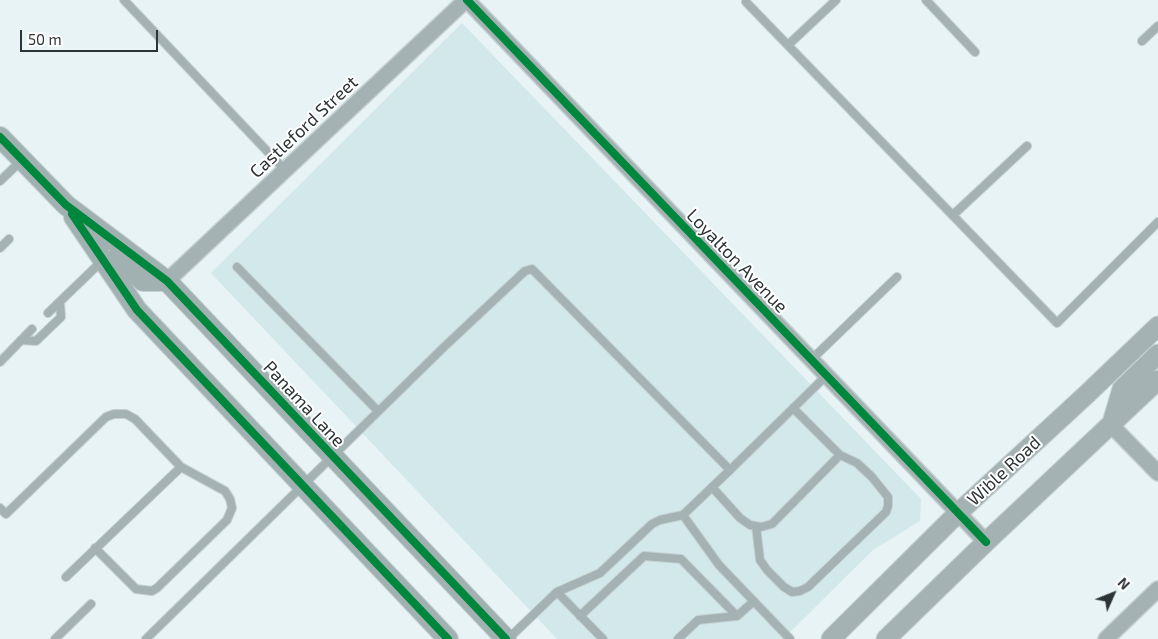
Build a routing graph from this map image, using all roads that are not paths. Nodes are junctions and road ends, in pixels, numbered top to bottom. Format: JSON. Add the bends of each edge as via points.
{"nodes":[{"id":1,"x":124,"y":0,"type":"edge"},
{"id":2,"x":467,"y":0,"type":"edge"},
{"id":3,"x":836,"y":0,"type":"edge"},
{"id":4,"x":926,"y":0,"type":"edge"},
{"id":5,"x":746,"y":2,"type":"dead end"},
{"id":6,"x":1158,"y":26,"type":"edge"},
{"id":7,"x":1142,"y":41,"type":"dead end"},
{"id":8,"x":788,"y":45,"type":"junction"},
{"id":9,"x":975,"y":52,"type":"dead end"},
{"id":10,"x":0,"y":137,"type":"edge"},
{"id":11,"x":1027,"y":146,"type":"dead end"},
{"id":12,"x":22,"y":160,"type":"junction"},
{"id":13,"x":285,"y":170,"type":"junction"},
{"id":14,"x":0,"y":181,"type":"edge"},
{"id":15,"x":66,"y":205,"type":"junction"},
{"id":16,"x":953,"y":215,"type":"junction"},
{"id":17,"x":1158,"y":222,"type":"edge"},
{"id":18,"x":81,"y":228,"type":"junction"},
{"id":19,"x":9,"y":239,"type":"dead end"},
{"id":20,"x":0,"y":248,"type":"edge"},
{"id":21,"x":102,"y":260,"type":"junction"},
{"id":22,"x":238,"y":267,"type":"dead end"},
{"id":23,"x":897,"y":277,"type":"dead end"},
{"id":24,"x":167,"y":281,"type":"junction"},
{"id":25,"x":60,"y":303,"type":"junction"},
{"id":26,"x":48,"y":313,"type":"dead end"},
{"id":27,"x":1158,"y":326,"type":"edge"},
{"id":28,"x":32,"y":330,"type":"dead end"},
{"id":29,"x":21,"y":340,"type":"junction"},
{"id":30,"x":1158,"y":354,"type":"edge"},
{"id":31,"x":811,"y":360,"type":"junction"},
{"id":32,"x":0,"y":362,"type":"edge"},
{"id":33,"x":827,"y":376,"type":"junction"},
{"id":34,"x":1158,"y":380,"type":"edge"},
{"id":35,"x":793,"y":408,"type":"junction"},
{"id":36,"x":378,"y":411,"type":"junction"},
{"id":37,"x":1111,"y":425,"type":"junction"},
{"id":38,"x":333,"y":456,"type":"junction"},
{"id":39,"x":840,"y":456,"type":"junction"},
{"id":40,"x":181,"y":466,"type":"junction"},
{"id":41,"x":730,"y":470,"type":"junction"},
{"id":42,"x":1158,"y":473,"type":"edge"},
{"id":43,"x":303,"y":486,"type":"junction"},
{"id":44,"x":712,"y":487,"type":"junction"},
{"id":45,"x":0,"y":508,"type":"edge"},
{"id":46,"x":958,"y":513,"type":"junction"},
{"id":47,"x":683,"y":515,"type":"junction"},
{"id":48,"x":756,"y":526,"type":"junction"},
{"id":49,"x":986,"y":542,"type":"junction"},
{"id":50,"x":95,"y":548,"type":"junction"},
{"id":51,"x":66,"y":577,"type":"dead end"},
{"id":52,"x":1158,"y":589,"type":"edge"},
{"id":53,"x":557,"y":592,"type":"junction"},
{"id":54,"x":754,"y":601,"type":"junction"},
{"id":55,"x":91,"y":604,"type":"dead end"},
{"id":56,"x":580,"y":616,"type":"junction"},
{"id":57,"x":737,"y":616,"type":"junction"},
{"id":58,"x":55,"y":639,"type":"edge"},
{"id":59,"x":146,"y":639,"type":"edge"},
{"id":60,"x":448,"y":639,"type":"edge"},
{"id":61,"x":507,"y":639,"type":"edge"},
{"id":62,"x":603,"y":639,"type":"edge"},
{"id":63,"x":678,"y":639,"type":"edge"},
{"id":64,"x":790,"y":639,"type":"edge"},
{"id":65,"x":831,"y":639,"type":"edge"},
{"id":66,"x":886,"y":639,"type":"edge"},
{"id":67,"x":1106,"y":639,"type":"edge"}],
"edges":[{"from":1,"to":13,"type":"lane"},
{"from":2,"to":13,"type":"street","name":"Castleford Street"},
{"from":2,"to":31,"type":"street","name":"Loyalton Avenue"},
{"from":3,"to":8,"type":"lane"},
{"from":4,"to":9,"type":"lane"},
{"from":5,"to":8,"type":"lane"},
{"from":6,"to":7,"type":"lane"},
{"from":8,"to":16,"type":"lane"},
{"from":10,"to":12,"type":"main road","name":"Panama Lane"},
{"from":11,"to":16,"type":"lane"},
{"from":12,"to":14,"type":"lane"},
{"from":12,"to":15,"type":"main road","name":"Panama Lane"},
{"from":13,"to":24,"type":"street","name":"Castleford Street"},
{"from":15,"to":18,"type":"main road","name":"Panama Lane"},
{"from":15,"to":24,"type":"main road","name":"Panama Lane"},
{"from":16,"to":17,"type":"lane","via":[[1056,323]]},
{"from":18,"to":21,"type":"main road","name":"Panama Lane"},
{"from":18,"to":24,"type":"main road","via":[[143,281]]},
{"from":19,"to":20,"type":"lane"},
{"from":21,"to":25,"type":"lane"},
{"from":21,"to":43,"type":"main road","name":"Panama Lane","via":[[137,310]]},
{"from":22,"to":36,"type":"lane"},
{"from":23,"to":31,"type":"lane"},
{"from":24,"to":38,"type":"main road","name":"Panama Lane"},
{"from":25,"to":26,"type":"lane"},
{"from":25,"to":29,"type":"lane","via":[[61,317],[36,340]]},
{"from":27,"to":46,"type":"street","name":"Wible Road"},
{"from":28,"to":29,"type":"lane"},
{"from":29,"to":32,"type":"lane"},
{"from":30,"to":37,"type":"street","via":[[1122,389]]},
{"from":31,"to":33,"type":"street","name":"Loyalton Avenue"},
{"from":33,"to":35,"type":"lane"},
{"from":33,"to":46,"type":"street","name":"Loyalton Avenue"},
{"from":34,"to":37,"type":"street"},
{"from":35,"to":39,"type":"lane"},
{"from":35,"to":41,"type":"lane"},
{"from":36,"to":38,"type":"lane"},
{"from":36,"to":41,"type":"lane","via":[[526,271],[532,269]]},
{"from":37,"to":42,"type":"street"},
{"from":37,"to":49,"type":"street"},
{"from":38,"to":43,"type":"lane"},
{"from":38,"to":61,"type":"main road","name":"Panama Lane"},
{"from":39,"to":48,"type":"lane","via":[[772,524]]},
{"from":39,"to":48,"type":"lane","via":[[858,462],[888,497],[888,506],[886,512],[808,587],[792,592],[766,570],[760,560]]},
{"from":40,"to":45,"type":"lane","via":[[135,419],[126,414],[114,414],[106,417],[6,514]]},
{"from":40,"to":50,"type":"lane"},
{"from":40,"to":50,"type":"lane","via":[[225,491],[232,508],[227,520],[157,588],[152,591],[136,589]]},
{"from":41,"to":44,"type":"lane"},
{"from":43,"to":59,"type":"lane"},
{"from":43,"to":60,"type":"main road","name":"Panama Lane"},
{"from":44,"to":47,"type":"lane"},
{"from":44,"to":48,"type":"lane","via":[[740,518]]},
{"from":46,"to":49,"type":"street","name":"Loyalton Avenue"},
{"from":46,"to":65,"type":"street","name":"Wible Road"},
{"from":47,"to":53,"type":"lane","via":[[652,524],[600,572]]},
{"from":47,"to":54,"type":"lane","via":[[719,565]]},
{"from":49,"to":66,"type":"street"},
{"from":50,"to":51,"type":"lane"},
{"from":52,"to":67,"type":"street"},
{"from":53,"to":56,"type":"lane"},
{"from":53,"to":61,"type":"lane"},
{"from":54,"to":57,"type":"lane"},
{"from":54,"to":64,"type":"lane"},
{"from":55,"to":58,"type":"lane"},
{"from":56,"to":57,"type":"lane","via":[[644,556],[681,559]]},
{"from":56,"to":62,"type":"lane"},
{"from":57,"to":63,"type":"lane","via":[[698,620]]}]}
